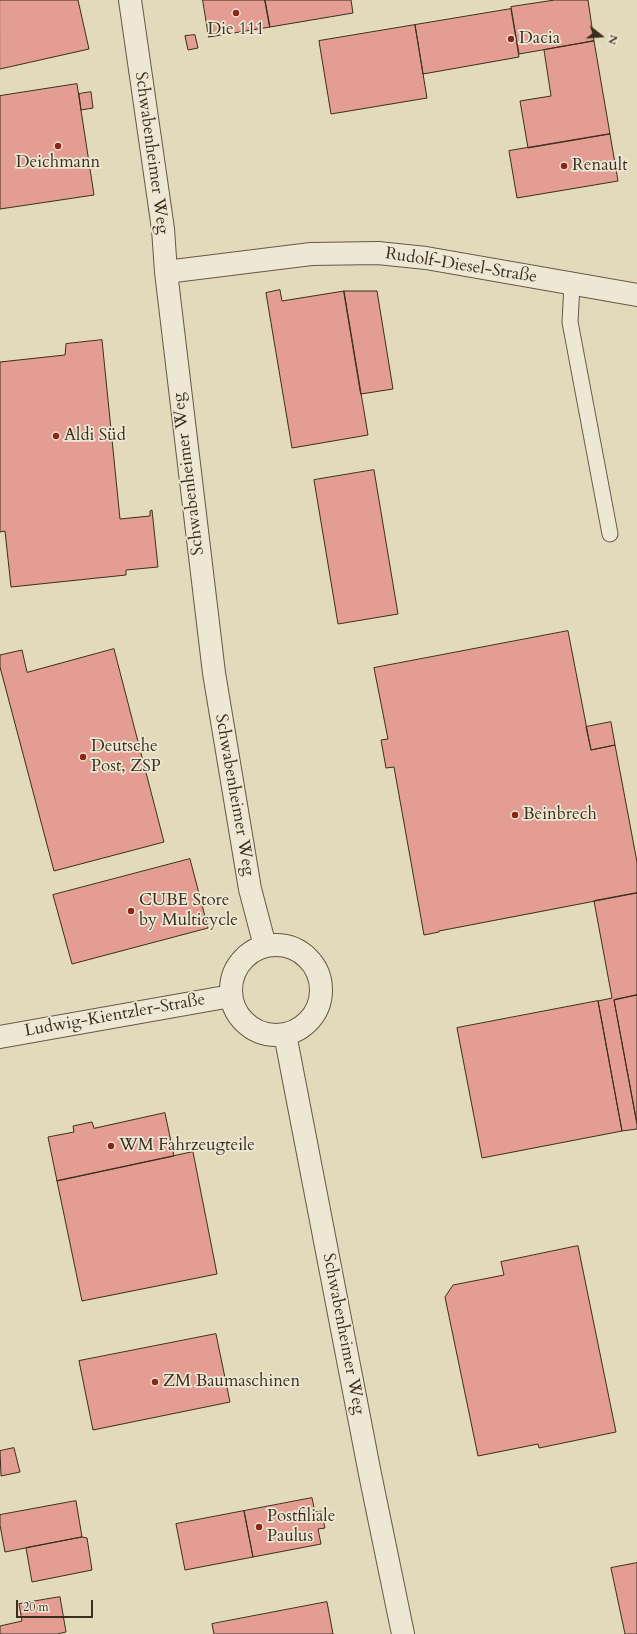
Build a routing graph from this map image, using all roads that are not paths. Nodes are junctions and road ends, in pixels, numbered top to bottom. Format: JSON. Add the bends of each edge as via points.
{"nodes":[{"id":1,"x":130,"y":0,"type":"edge"},
{"id":2,"x":166,"y":272,"type":"junction"},
{"id":3,"x":572,"y":284,"type":"junction"},
{"id":4,"x":637,"y":295,"type":"edge"},
{"id":5,"x":610,"y":534,"type":"dead end"},
{"id":6,"x":265,"y":946,"type":"junction"},
{"id":7,"x":231,"y":996,"type":"junction"},
{"id":8,"x":285,"y":1034,"type":"junction"},
{"id":9,"x":0,"y":1037,"type":"edge"},
{"id":10,"x":404,"y":1634,"type":"edge"}],
"edges":[{"from":1,"to":2,"type":"street","name":"Schwabenheimer Weg","via":[[162,222]]},
{"from":2,"to":3,"type":"street","name":"Rudolf-Diesel-Straße","via":[[311,254],[378,253],[426,258]]},
{"from":2,"to":6,"type":"street","name":"Schwabenheimer Weg","via":[[214,673],[250,890]]},
{"from":3,"to":4,"type":"street","name":"Rudolf-Diesel-Straße"},
{"from":3,"to":5,"type":"lane","via":[[570,322]]},
{"from":6,"to":7,"type":"street","via":[[250,953],[238,965],[232,980]]},
{"from":6,"to":8,"type":"street","via":[[293,948],[305,956],[314,967],[320,981],[317,1008],[309,1020],[298,1029]]},
{"from":7,"to":8,"type":"street","via":[[234,1008],[249,1027],[261,1033]]},
{"from":7,"to":9,"type":"street","name":"Ludwig-Kientzler-Straße"},
{"from":8,"to":10,"type":"street","name":"Schwabenheimer Weg","via":[[370,1474]]}]}
